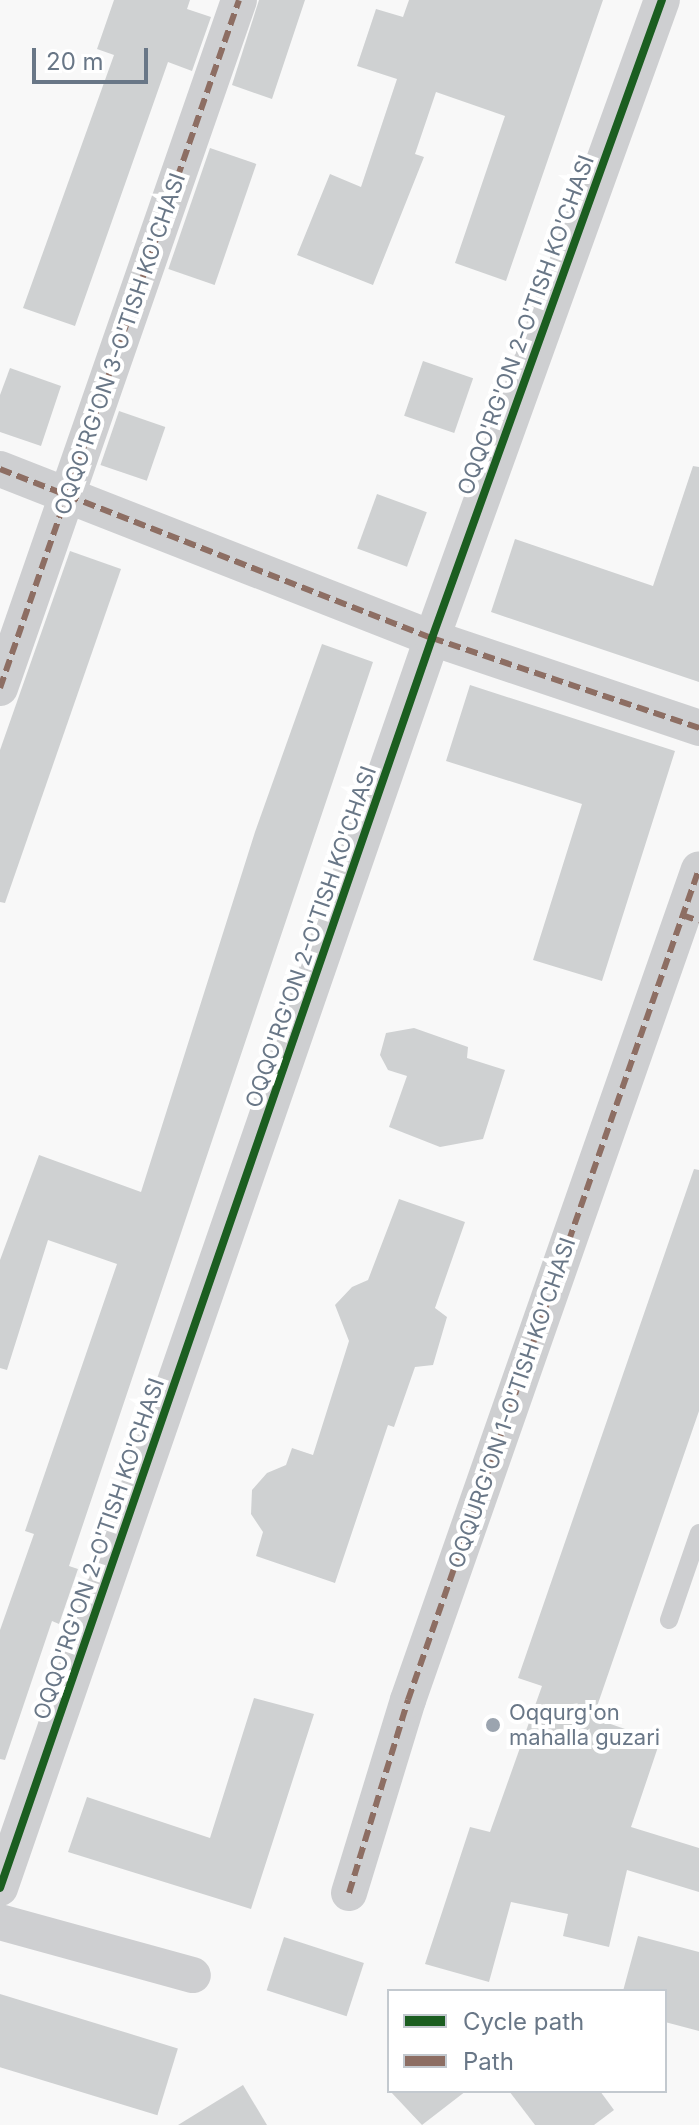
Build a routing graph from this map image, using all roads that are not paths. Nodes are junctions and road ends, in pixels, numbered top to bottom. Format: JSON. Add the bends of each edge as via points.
{"nodes":[{"id":1,"x":239,"y":0,"type":"edge"},
{"id":2,"x":662,"y":0,"type":"edge"},
{"id":3,"x":0,"y":469,"type":"edge"},
{"id":4,"x":68,"y":494,"type":"junction"},
{"id":5,"x":432,"y":638,"type":"junction"},
{"id":6,"x":0,"y":688,"type":"edge"},
{"id":7,"x":699,"y":728,"type":"edge"},
{"id":8,"x":699,"y":869,"type":"edge"},
{"id":9,"x":691,"y":918,"type":"edge"},
{"id":10,"x":699,"y":1533,"type":"edge"},
{"id":11,"x":669,"y":1620,"type":"dead end"},
{"id":12,"x":0,"y":1888,"type":"edge"},
{"id":13,"x":349,"y":1893,"type":"dead end"},
{"id":14,"x":0,"y":1922,"type":"edge"},
{"id":15,"x":193,"y":1975,"type":"dead end"}],
"edges":[{"from":1,"to":4,"type":"street","name":"OQQO'RG'ON 3-O'TISH KO'CHASI"},
{"from":2,"to":5,"type":"street","name":"OQQO'RG'ON 2-O'TISH KO'CHASI"},
{"from":3,"to":4,"type":"street"},
{"from":4,"to":5,"type":"street"},
{"from":4,"to":6,"type":"street","name":"OQQO'RG'ON 3-O'TISH KO'CHASI"},
{"from":5,"to":7,"type":"street"},
{"from":5,"to":12,"type":"street","name":"OQQO'RG'ON 2-O'TISH KO'CHASI"},
{"from":8,"to":9,"type":"street","name":"OQQURG'ON 1-O'TISH KO'CHASI"},
{"from":9,"to":13,"type":"street","name":"OQQURG'ON 1-O'TISH KO'CHASI","via":[[408,1700]]},
{"from":10,"to":11,"type":"lane"},
{"from":14,"to":15,"type":"street"}]}
